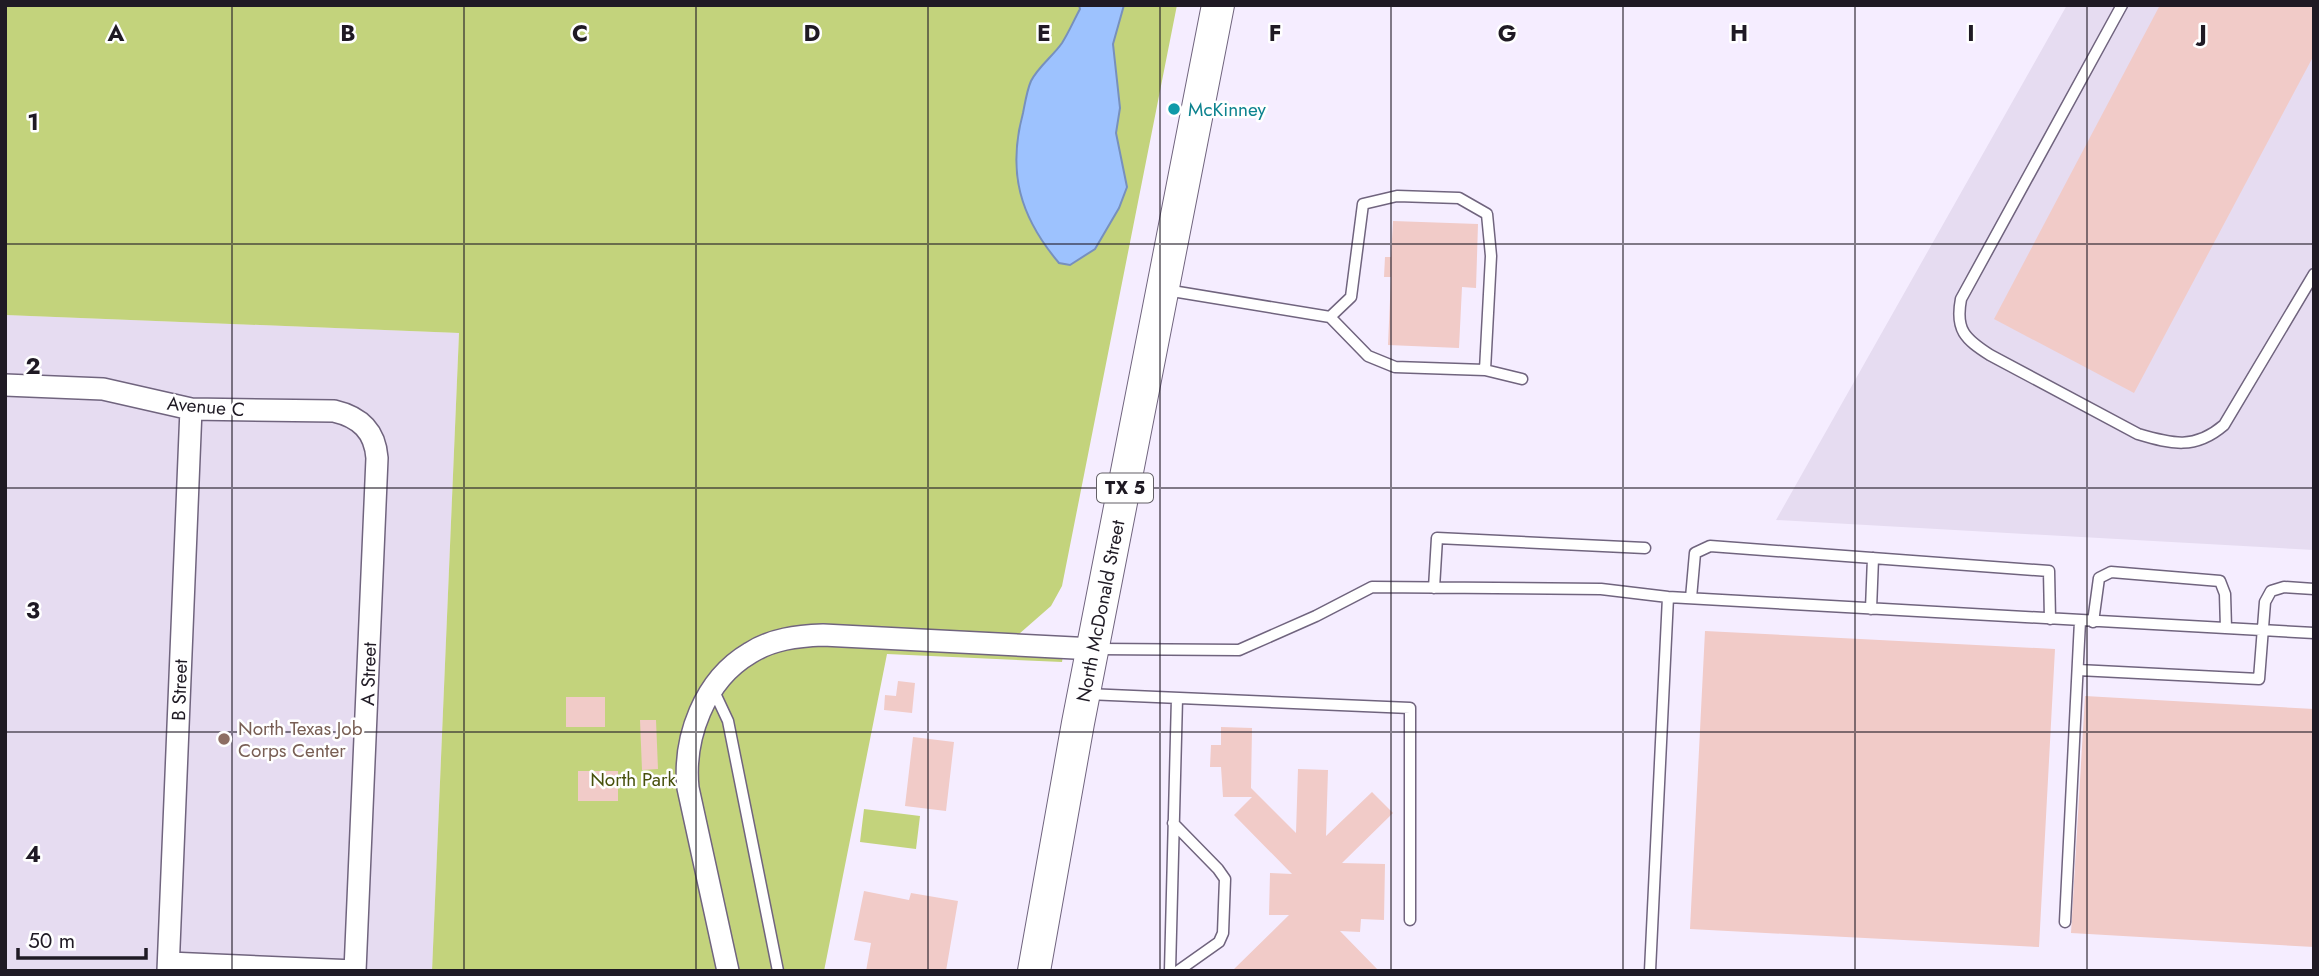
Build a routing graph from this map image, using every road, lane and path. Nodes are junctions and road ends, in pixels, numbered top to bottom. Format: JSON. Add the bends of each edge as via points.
{"nodes":[{"id":1,"x":1218,"y":5,"type":"edge"},
{"id":2,"x":2122,"y":5,"type":"edge"},
{"id":3,"x":2314,"y":274,"type":"edge"},
{"id":4,"x":1163,"y":289,"type":"junction"},
{"id":5,"x":1330,"y":317,"type":"junction"},
{"id":6,"x":1485,"y":370,"type":"junction"},
{"id":7,"x":1522,"y":379,"type":"dead end"},
{"id":8,"x":5,"y":385,"type":"edge"},
{"id":9,"x":191,"y":409,"type":"junction"},
{"id":10,"x":363,"y":423,"type":"joint"},
{"id":11,"x":1645,"y":548,"type":"dead end"},
{"id":12,"x":1873,"y":558,"type":"junction"},
{"id":13,"x":1434,"y":588,"type":"junction"},
{"id":14,"x":2314,"y":589,"type":"edge"},
{"id":15,"x":1668,"y":597,"type":"junction"},
{"id":16,"x":1691,"y":598,"type":"junction"},
{"id":17,"x":1871,"y":609,"type":"junction"},
{"id":18,"x":2050,"y":620,"type":"junction"},
{"id":19,"x":2080,"y":621,"type":"junction"},
{"id":20,"x":2093,"y":622,"type":"junction"},
{"id":21,"x":2225,"y":628,"type":"junction"},
{"id":22,"x":2262,"y":630,"type":"junction"},
{"id":23,"x":2314,"y":632,"type":"edge"},
{"id":24,"x":1094,"y":649,"type":"junction"},
{"id":25,"x":2078,"y":670,"type":"junction"},
{"id":26,"x":713,"y":689,"type":"junction"},
{"id":27,"x":1084,"y":694,"type":"junction"},
{"id":28,"x":1177,"y":698,"type":"junction"},
{"id":29,"x":1173,"y":823,"type":"junction"},
{"id":30,"x":1410,"y":920,"type":"dead end"},
{"id":31,"x":2065,"y":922,"type":"dead end"},
{"id":32,"x":169,"y":967,"type":"edge"},
{"id":33,"x":1034,"y":970,"type":"edge"},
{"id":34,"x":355,"y":971,"type":"edge"},
{"id":35,"x":728,"y":971,"type":"edge"},
{"id":36,"x":778,"y":971,"type":"edge"},
{"id":37,"x":1170,"y":971,"type":"edge"},
{"id":38,"x":1178,"y":971,"type":"edge"},
{"id":39,"x":1650,"y":971,"type":"edge"}],
"edges":[{"from":1,"to":4,"type":"main road","name":"North McDonald Street","number":"TX 5"},
{"from":2,"to":3,"type":"lane","via":[[1961,299],[1963,333],[1990,355],[2138,434],[2162,441],[2199,441],[2224,425]]},
{"from":4,"to":5,"type":"lane"},
{"from":4,"to":24,"type":"main road","name":"North McDonald Street","number":"TX 5"},
{"from":5,"to":6,"type":"lane","via":[[1368,356],[1395,367]]},
{"from":5,"to":6,"type":"lane","via":[[1351,297],[1363,204],[1397,196],[1459,198],[1487,214],[1491,256]]},
{"from":6,"to":7,"type":"lane"},
{"from":8,"to":9,"type":"street","name":"Avenue C","via":[[103,389]]},
{"from":9,"to":10,"type":"street","name":"Avenue C","via":[[334,411]]},
{"from":9,"to":32,"type":"street","name":"B Street"},
{"from":10,"to":34,"type":"street","name":"A Street","via":[[374,439],[377,458]]},
{"from":11,"to":13,"type":"lane","via":[[1437,538]]},
{"from":12,"to":16,"type":"lane","via":[[1710,546],[1695,553]]},
{"from":12,"to":17,"type":"lane"},
{"from":12,"to":18,"type":"lane","via":[[2049,571]]},
{"from":13,"to":15,"type":"lane","via":[[1601,589]]},
{"from":13,"to":24,"type":"lane","via":[[1372,587],[1239,650]]},
{"from":14,"to":22,"type":"lane","via":[[2271,591]]},
{"from":15,"to":16,"type":"lane"},
{"from":15,"to":39,"type":"lane"},
{"from":16,"to":17,"type":"lane"},
{"from":17,"to":18,"type":"lane"},
{"from":18,"to":19,"type":"lane"},
{"from":19,"to":20,"type":"lane"},
{"from":19,"to":25,"type":"lane"},
{"from":20,"to":21,"type":"lane"},
{"from":20,"to":21,"type":"lane","via":[[2099,579],[2111,572],[2220,581],[2225,594]]},
{"from":21,"to":22,"type":"lane"},
{"from":22,"to":23,"type":"lane"},
{"from":22,"to":25,"type":"lane","via":[[2259,679]]},
{"from":24,"to":26,"type":"street","via":[[800,636],[751,651],[732,665]]},
{"from":24,"to":27,"type":"main road","name":"North McDonald Street","number":"TX 5"},
{"from":25,"to":31,"type":"lane"},
{"from":26,"to":35,"type":"street","via":[[691,733],[686,773]]},
{"from":26,"to":36,"type":"lane","via":[[728,721]]},
{"from":27,"to":28,"type":"lane"},
{"from":27,"to":33,"type":"main road","name":"North McDonald Street","number":"TX 5"},
{"from":28,"to":29,"type":"lane"},
{"from":28,"to":30,"type":"lane","via":[[1410,708]]},
{"from":29,"to":37,"type":"lane"},
{"from":29,"to":38,"type":"lane","via":[[1225,880],[1219,942]]},
{"from":32,"to":34,"type":"street"}]}
